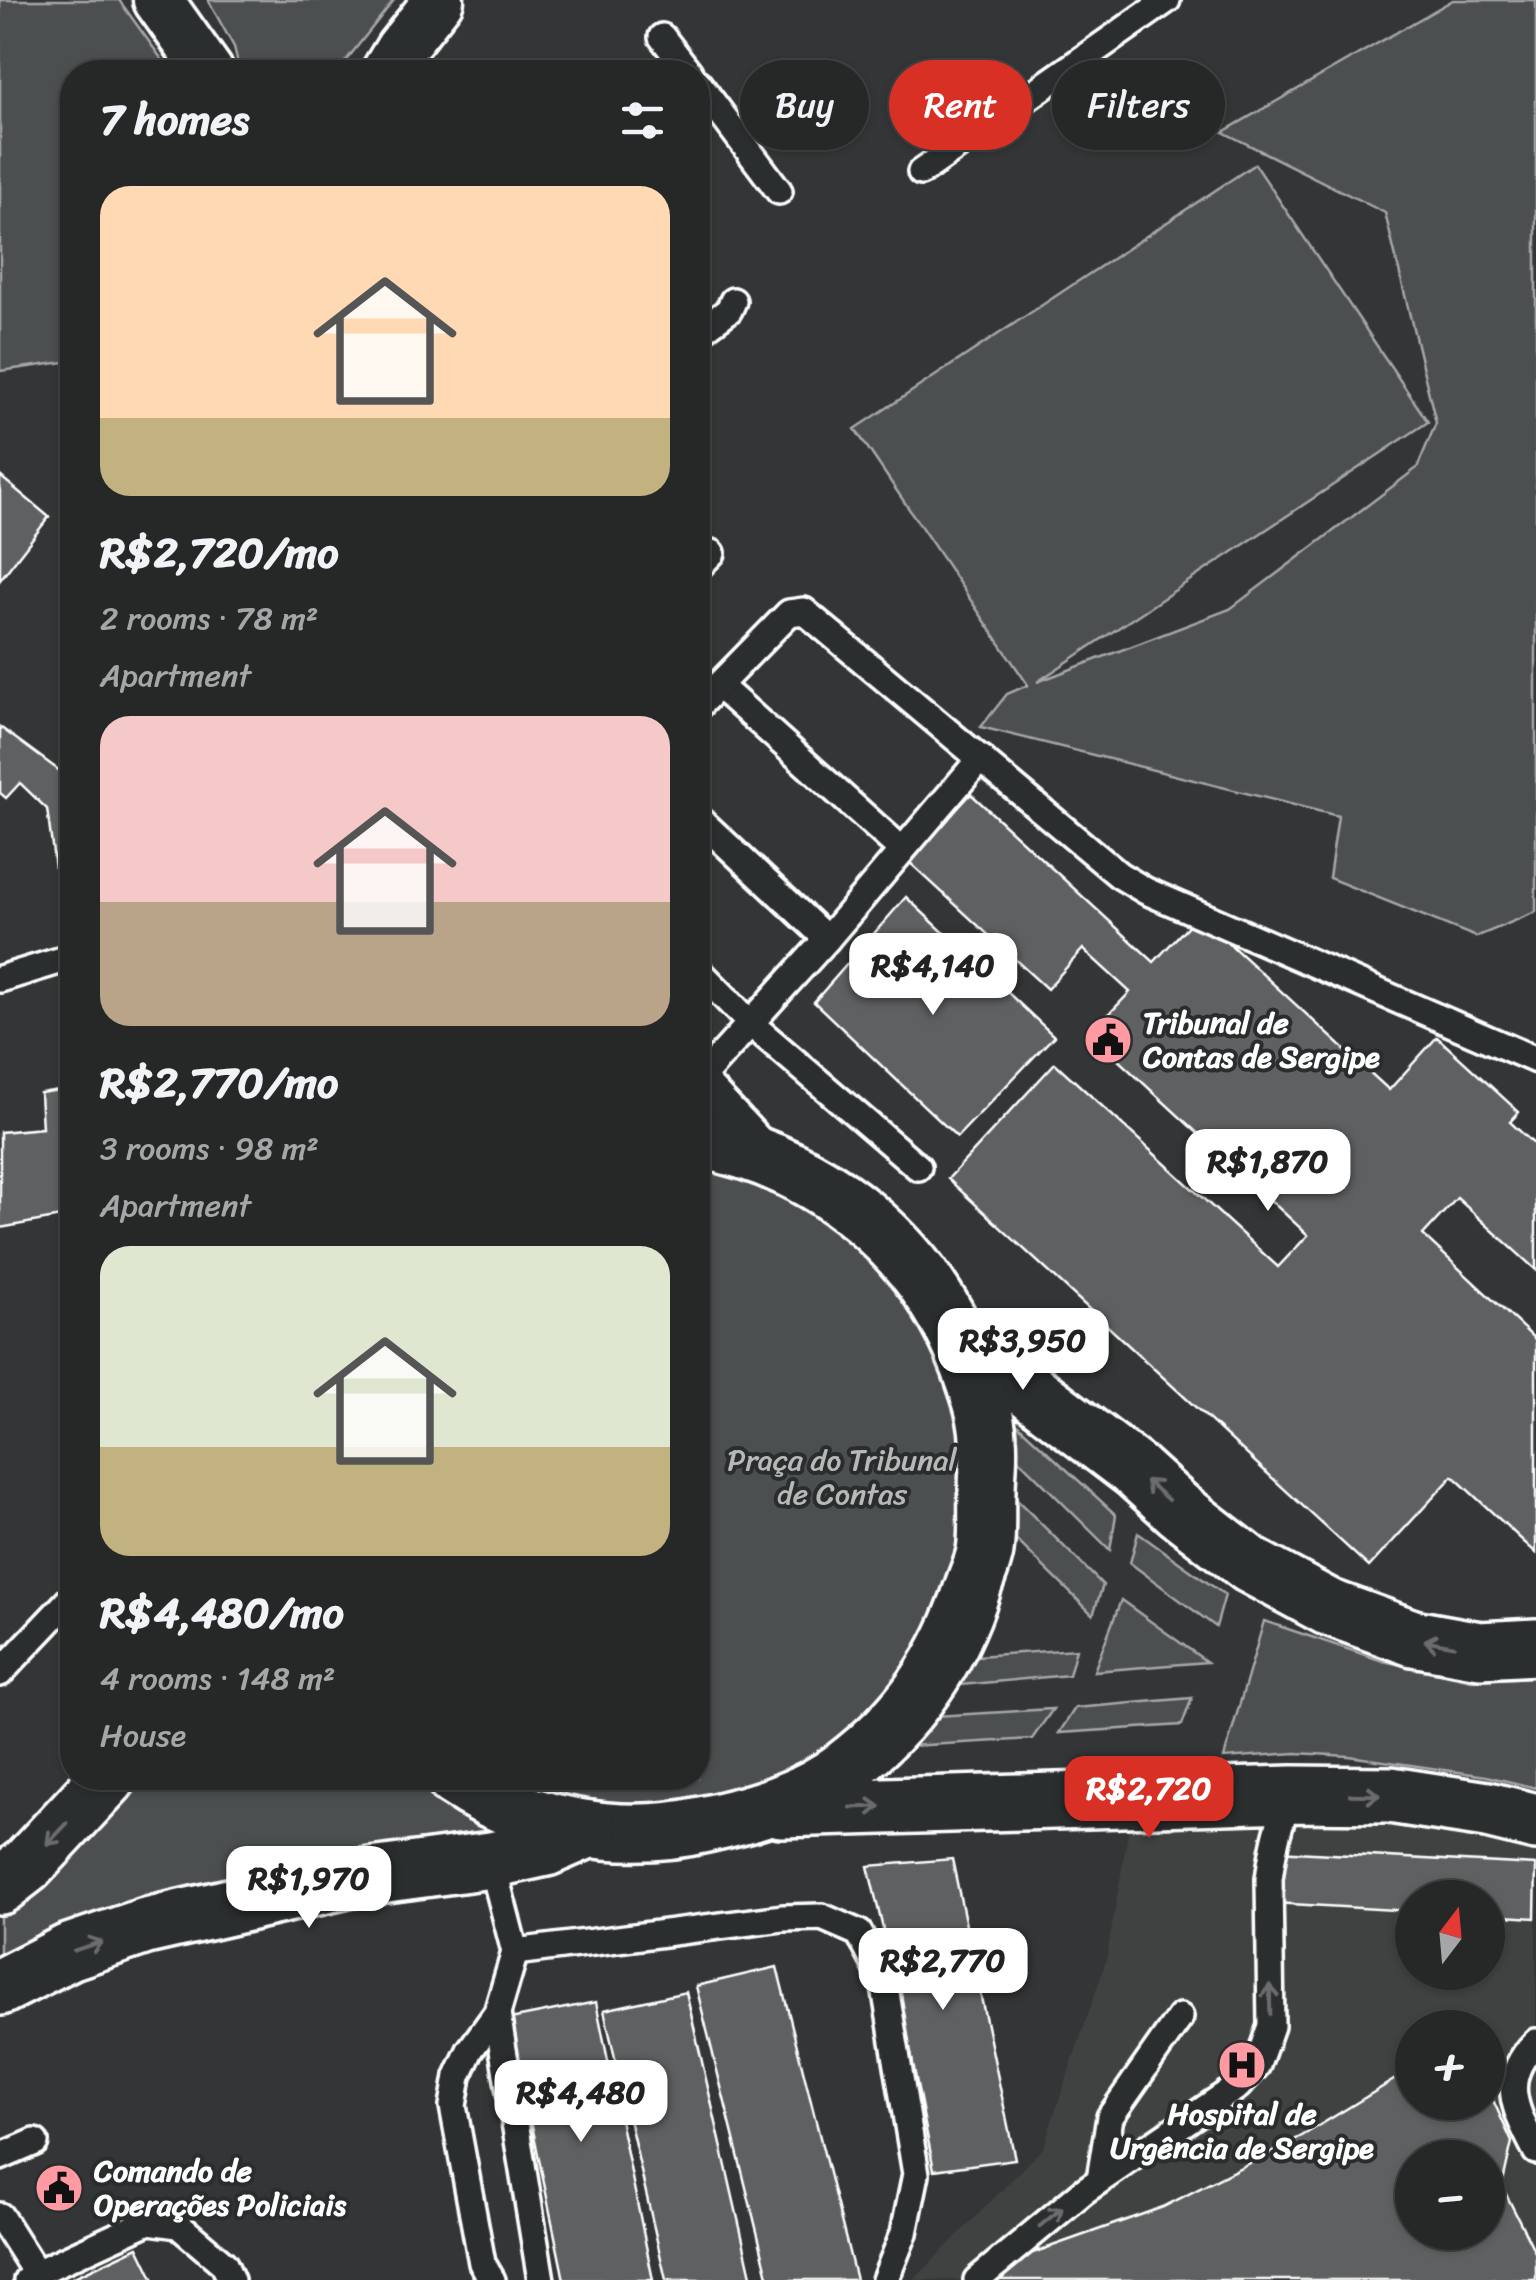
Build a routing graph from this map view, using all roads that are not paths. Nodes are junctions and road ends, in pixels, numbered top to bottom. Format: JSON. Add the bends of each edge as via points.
{"nodes":[{"id":1,"x":158,"y":0,"type":"edge"},
{"id":2,"x":440,"y":0,"type":"edge"},
{"id":3,"x":1167,"y":0,"type":"edge"},
{"id":4,"x":662,"y":36,"type":"dead end"},
{"id":5,"x":200,"y":60,"type":"edge"},
{"id":6,"x":393,"y":60,"type":"edge"},
{"id":7,"x":681,"y":60,"type":"edge"},
{"id":8,"x":710,"y":99,"type":"edge"},
{"id":9,"x":921,"y":172,"type":"dead end"},
{"id":10,"x":779,"y":191,"type":"dead end"},
{"id":11,"x":733,"y":301,"type":"dead end"},
{"id":12,"x":710,"y":324,"type":"edge"},
{"id":13,"x":718,"y":684,"type":"junction"},
{"id":14,"x":710,"y":693,"type":"edge"},
{"id":15,"x":981,"y":758,"type":"junction"},
{"id":16,"x":710,"y":829,"type":"edge"},
{"id":17,"x":902,"y":850,"type":"junction"},
{"id":18,"x":827,"y":939,"type":"junction"},
{"id":19,"x":60,"y":960,"type":"edge"},
{"id":20,"x":0,"y":979,"type":"edge"},
{"id":21,"x":710,"y":982,"type":"edge"},
{"id":22,"x":752,"y":1024,"type":"junction"},
{"id":23,"x":1536,"y":1060,"type":"edge"},
{"id":24,"x":710,"y":1068,"type":"edge"},
{"id":25,"x":710,"y":1105,"type":"edge"},
{"id":26,"x":710,"y":1143,"type":"edge"},
{"id":27,"x":759,"y":1156,"type":"junction"},
{"id":28,"x":918,"y":1167,"type":"dead end"},
{"id":29,"x":958,"y":1336,"type":"junction"},
{"id":30,"x":60,"y":1610,"type":"edge"},
{"id":31,"x":1536,"y":1647,"type":"edge"},
{"id":32,"x":0,"y":1673,"type":"edge"},
{"id":33,"x":97,"y":1790,"type":"edge"},
{"id":34,"x":472,"y":1790,"type":"edge"},
{"id":35,"x":1292,"y":1794,"type":"junction"},
{"id":36,"x":768,"y":1810,"type":"junction"},
{"id":37,"x":1536,"y":1822,"type":"edge"},
{"id":38,"x":590,"y":1829,"type":"junction"},
{"id":39,"x":491,"y":1860,"type":"junction"},
{"id":40,"x":0,"y":1886,"type":"edge"},
{"id":41,"x":515,"y":1952,"type":"junction"},
{"id":42,"x":0,"y":1987,"type":"edge"},
{"id":43,"x":497,"y":2014,"type":"junction"},
{"id":44,"x":1180,"y":2017,"type":"dead end"},
{"id":45,"x":1536,"y":2042,"type":"edge"},
{"id":46,"x":36,"y":2142,"type":"dead end"},
{"id":47,"x":1536,"y":2150,"type":"edge"},
{"id":48,"x":0,"y":2157,"type":"edge"},
{"id":49,"x":1100,"y":2180,"type":"junction"},
{"id":50,"x":0,"y":2216,"type":"edge"},
{"id":51,"x":32,"y":2277,"type":"edge"},
{"id":52,"x":231,"y":2280,"type":"edge"},
{"id":53,"x":492,"y":2280,"type":"edge"},
{"id":54,"x":541,"y":2280,"type":"edge"},
{"id":55,"x":885,"y":2280,"type":"edge"},
{"id":56,"x":977,"y":2280,"type":"edge"}],
"edges":[{"from":1,"to":5,"type":"street"},
{"from":2,"to":6,"type":"street"},
{"from":3,"to":9,"type":"lane"},
{"from":4,"to":7,"type":"lane"},
{"from":8,"to":10,"type":"lane"},
{"from":11,"to":12,"type":"lane"},
{"from":13,"to":14,"type":"lane"},
{"from":13,"to":15,"type":"lane","via":[[789,613],[804,611]]},
{"from":13,"to":17,"type":"lane"},
{"from":15,"to":17,"type":"lane"},
{"from":15,"to":23,"type":"lane","via":[[1146,891]]},
{"from":16,"to":18,"type":"lane"},
{"from":17,"to":18,"type":"lane"},
{"from":18,"to":22,"type":"lane"},
{"from":19,"to":20,"type":"lane"},
{"from":21,"to":22,"type":"lane"},
{"from":22,"to":24,"type":"lane"},
{"from":22,"to":28,"type":"lane"},
{"from":25,"to":27,"type":"street"},
{"from":26,"to":27,"type":"street"},
{"from":27,"to":29,"type":"street","via":[[821,1185],[863,1215],[911,1264]]},
{"from":31,"to":29,"type":"street","one_way":true,"via":[[1480,1650],[1430,1641],[1328,1607],[1250,1565]]},
{"from":29,"to":36,"type":"street","via":[[988,1437],[985,1552],[958,1634],[916,1702],[844,1769]]},
{"from":30,"to":32,"type":"lane"},
{"from":33,"to":40,"type":"street","one_way":true},
{"from":34,"to":38,"type":"street","via":[[534,1816]]},
{"from":36,"to":35,"type":"street","one_way":true},
{"from":35,"to":37,"type":"street","one_way":true,"via":[[1390,1795]]},
{"from":49,"to":35,"type":"lane","one_way":true,"via":[[1238,2086],[1257,2065],[1270,2026],[1272,1855]]},
{"from":36,"to":38,"type":"street","via":[[675,1832]]},
{"from":38,"to":39,"type":"street"},
{"from":39,"to":41,"type":"lane"},
{"from":42,"to":39,"type":"street","one_way":true,"via":[[69,1952],[202,1912],[356,1878]]},
{"from":41,"to":43,"type":"lane"},
{"from":41,"to":55,"type":"lane","via":[[783,1918],[822,1917],[859,1933],[884,1981],[916,2174],[904,2233]]},
{"from":43,"to":53,"type":"lane","via":[[470,2050],[453,2106],[482,2263]]},
{"from":43,"to":54,"type":"lane"},
{"from":44,"to":49,"type":"lane","via":[[1110,2117]]},
{"from":45,"to":47,"type":"lane","via":[[1511,2084]]},
{"from":46,"to":48,"type":"lane"},
{"from":56,"to":49,"type":"lane","one_way":true},
{"from":50,"to":51,"type":"lane"},
{"from":51,"to":52,"type":"lane","via":[[149,2221],[178,2225],[224,2264]]}]}
